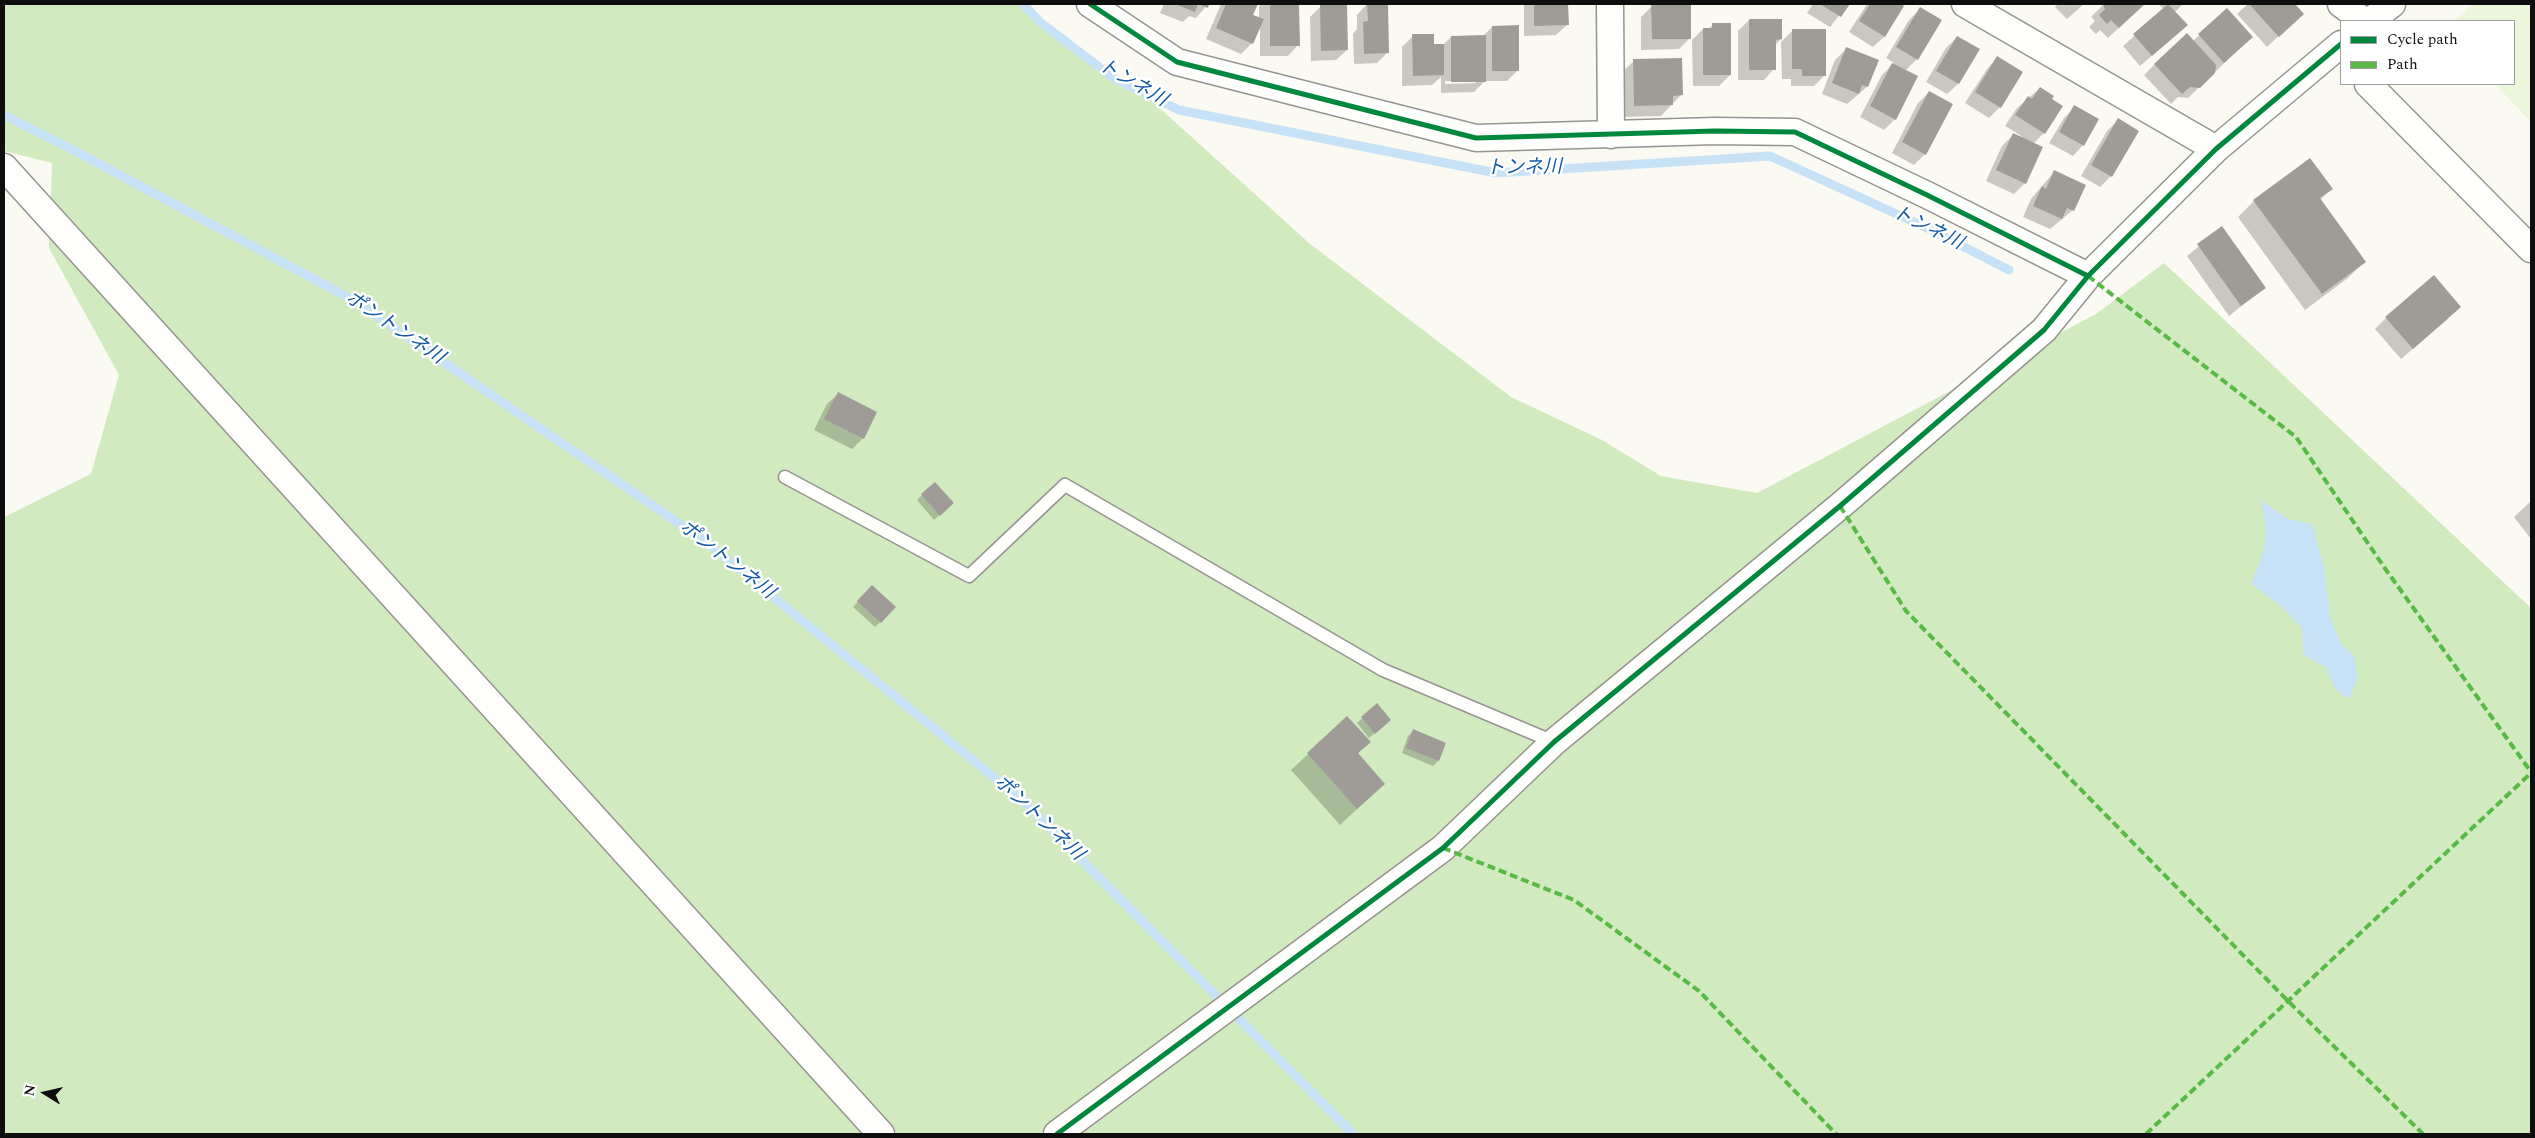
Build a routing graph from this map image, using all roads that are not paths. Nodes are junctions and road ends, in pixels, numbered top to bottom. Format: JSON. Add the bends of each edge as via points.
{"nodes":[{"id":1,"x":1090,"y":4,"type":"edge"},
{"id":2,"x":1610,"y":4,"type":"edge"},
{"id":3,"x":1965,"y":4,"type":"edge"},
{"id":4,"x":2341,"y":4,"type":"edge"},
{"id":5,"x":2392,"y":4,"type":"edge"},
{"id":6,"x":2363,"y":20,"type":"edge"},
{"id":7,"x":2371,"y":20,"type":"edge"},
{"id":8,"x":2339,"y":50,"type":"edge"},
{"id":9,"x":2369,"y":85,"type":"edge"},
{"id":10,"x":1611,"y":134,"type":"junction"},
{"id":11,"x":2216,"y":149,"type":"junction"},
{"id":12,"x":4,"y":167,"type":"edge"},
{"id":13,"x":2531,"y":249,"type":"edge"},
{"id":14,"x":2088,"y":276,"type":"junction"},
{"id":15,"x":785,"y":477,"type":"dead end"},
{"id":16,"x":1554,"y":742,"type":"junction"},
{"id":17,"x":881,"y":1134,"type":"edge"},
{"id":18,"x":1058,"y":1134,"type":"edge"}],
"edges":[{"from":1,"to":10,"type":"street","via":[[1176,62],[1466,136]]},
{"from":2,"to":10,"type":"street"},
{"from":3,"to":11,"type":"street"},
{"from":4,"to":6,"type":"street"},
{"from":5,"to":7,"type":"street"},
{"from":8,"to":11,"type":"street"},
{"from":9,"to":13,"type":"street"},
{"from":10,"to":14,"type":"street","via":[[1796,132]]},
{"from":11,"to":14,"type":"street"},
{"from":12,"to":17,"type":"street"},
{"from":14,"to":16,"type":"street","via":[[2036,336],[1840,506]]},
{"from":15,"to":16,"type":"lane","via":[[969,576],[1065,485],[1383,670]]},
{"from":16,"to":18,"type":"street","via":[[1443,848]]}]}
